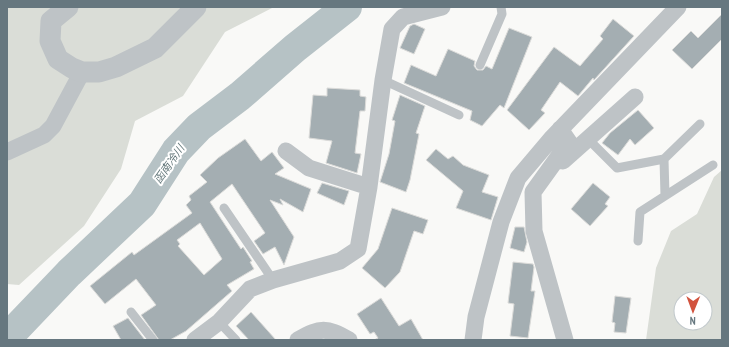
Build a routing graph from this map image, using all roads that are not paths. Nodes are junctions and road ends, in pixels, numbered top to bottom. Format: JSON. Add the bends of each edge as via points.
{"nodes":[{"id":1,"x":68,"y":7,"type":"edge"},
{"id":2,"x":196,"y":7,"type":"edge"},
{"id":3,"x":442,"y":7,"type":"edge"},
{"id":4,"x":501,"y":7,"type":"edge"},
{"id":5,"x":678,"y":7,"type":"edge"},
{"id":6,"x":480,"y":65,"type":"dead end"},
{"id":7,"x":82,"y":72,"type":"junction"},
{"id":8,"x":383,"y":80,"type":"junction"},
{"id":9,"x":635,"y":97,"type":"dead end"},
{"id":10,"x":459,"y":115,"type":"dead end"},
{"id":11,"x":700,"y":124,"type":"dead end"},
{"id":12,"x":560,"y":129,"type":"junction"},
{"id":13,"x":588,"y":139,"type":"junction"},
{"id":14,"x":286,"y":151,"type":"dead end"},
{"id":15,"x":7,"y":152,"type":"edge"},
{"id":16,"x":664,"y":159,"type":"junction"},
{"id":17,"x":713,"y":165,"type":"dead end"},
{"id":18,"x":541,"y":181,"type":"junction"},
{"id":19,"x":368,"y":187,"type":"junction"},
{"id":20,"x":665,"y":196,"type":"junction"},
{"id":21,"x":224,"y":208,"type":"dead end"},
{"id":22,"x":638,"y":241,"type":"dead end"},
{"id":23,"x":273,"y":280,"type":"junction"},
{"id":24,"x":131,"y":312,"type":"dead end"},
{"id":25,"x":219,"y":322,"type":"junction"},
{"id":26,"x":153,"y":340,"type":"edge"},
{"id":27,"x":195,"y":340,"type":"edge"},
{"id":28,"x":236,"y":340,"type":"edge"},
{"id":29,"x":298,"y":340,"type":"edge"},
{"id":30,"x":349,"y":340,"type":"edge"},
{"id":31,"x":473,"y":340,"type":"edge"},
{"id":32,"x":565,"y":340,"type":"edge"}],
"edges":[{"from":1,"to":7,"type":"street","via":[[51,21],[50,41],[58,58]]},
{"from":2,"to":7,"type":"street","via":[[155,48],[116,67],[99,72]]},
{"from":3,"to":8,"type":"street","via":[[403,17],[396,25],[392,30]]},
{"from":4,"to":6,"type":"lane","via":[[502,14]]},
{"from":5,"to":12,"type":"street"},
{"from":7,"to":15,"type":"street","via":[[53,126],[44,135]]},
{"from":8,"to":10,"type":"lane"},
{"from":8,"to":19,"type":"street"},
{"from":9,"to":13,"type":"street"},
{"from":11,"to":16,"type":"lane"},
{"from":12,"to":18,"type":"street","via":[[569,142]]},
{"from":12,"to":31,"type":"street","via":[[518,178],[501,222],[476,317]]},
{"from":13,"to":16,"type":"lane","via":[[617,168]]},
{"from":13,"to":18,"type":"street"},
{"from":14,"to":19,"type":"street","via":[[309,168]]},
{"from":16,"to":20,"type":"lane"},
{"from":17,"to":20,"type":"lane"},
{"from":18,"to":32,"type":"street","via":[[533,192],[534,231]]},
{"from":19,"to":23,"type":"street","via":[[358,249],[340,261]]},
{"from":20,"to":22,"type":"lane","via":[[640,212]]},
{"from":21,"to":23,"type":"lane"},
{"from":23,"to":25,"type":"street","via":[[250,289]]},
{"from":24,"to":26,"type":"lane"},
{"from":25,"to":27,"type":"street"},
{"from":25,"to":28,"type":"lane"},
{"from":29,"to":30,"type":"street","via":[[317,329],[336,333]]}]}
